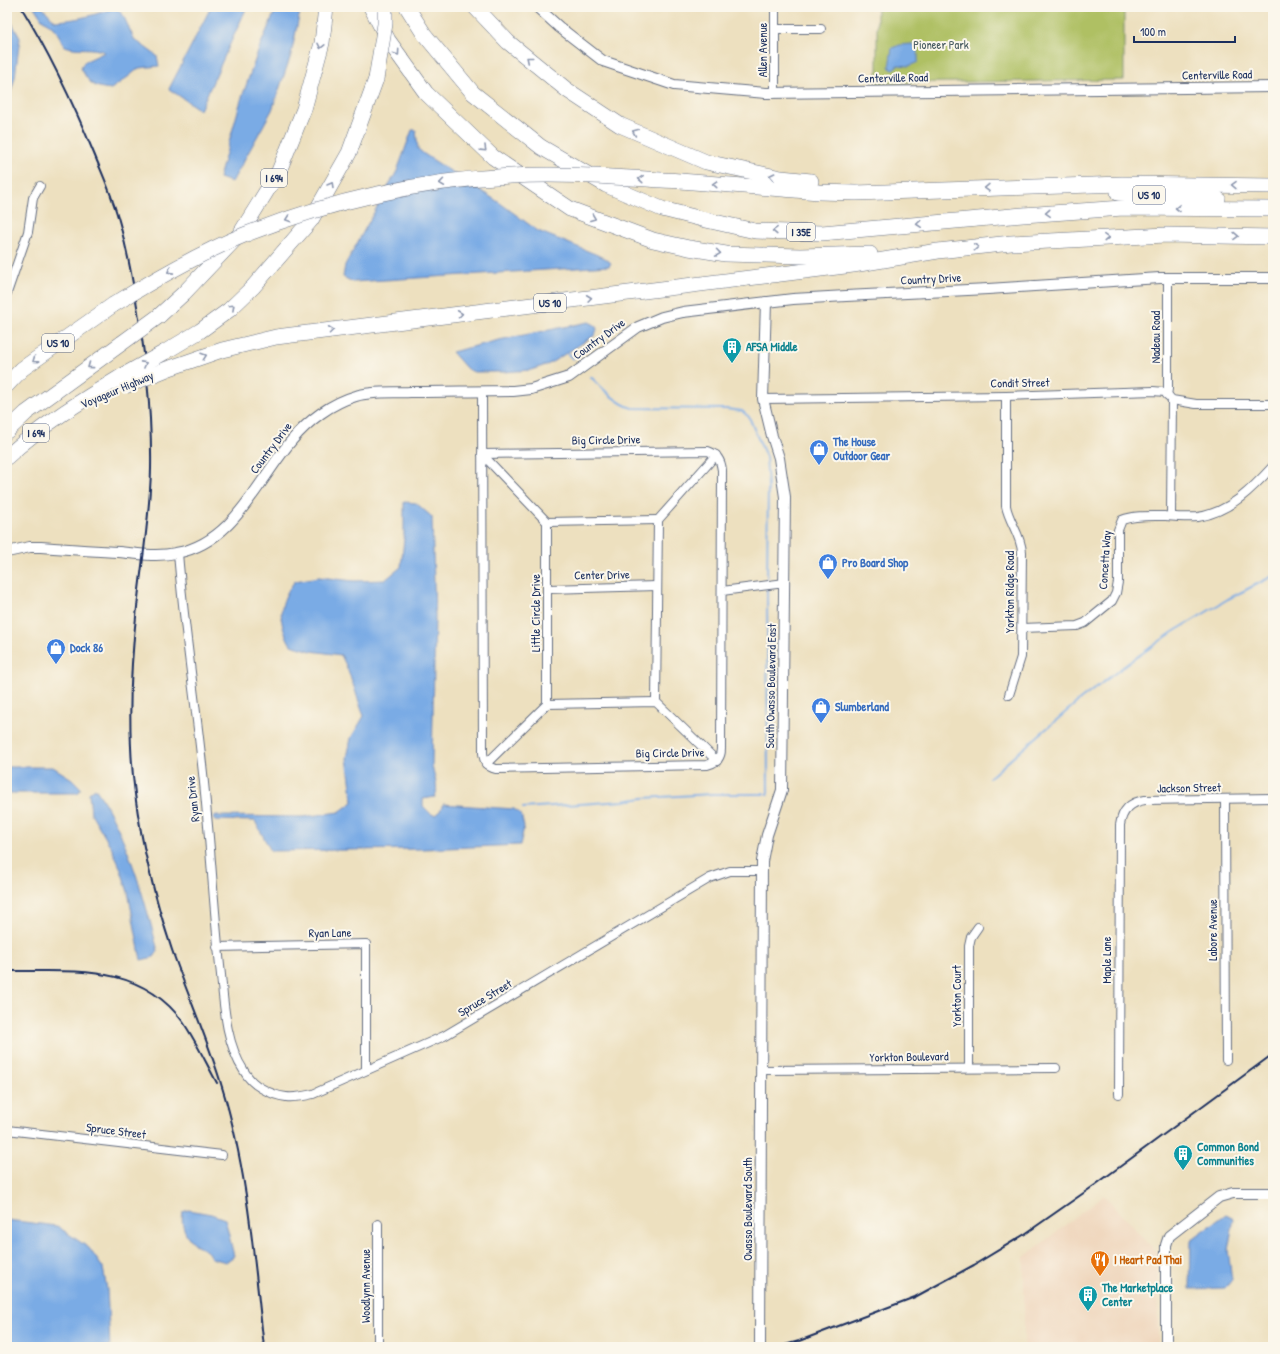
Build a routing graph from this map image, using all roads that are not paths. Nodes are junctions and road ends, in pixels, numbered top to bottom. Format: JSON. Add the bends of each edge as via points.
{"nodes":[{"id":1,"x":326,"y":7,"type":"edge"},
{"id":2,"x":371,"y":7,"type":"edge"},
{"id":3,"x":385,"y":7,"type":"edge"},
{"id":4,"x":407,"y":7,"type":"edge"},
{"id":5,"x":476,"y":7,"type":"edge"},
{"id":6,"x":537,"y":7,"type":"edge"},
{"id":7,"x":775,"y":7,"type":"edge"},
{"id":8,"x":775,"y":29,"type":"junction"},
{"id":9,"x":821,"y":29,"type":"dead end"},
{"id":10,"x":1273,"y":87,"type":"edge"},
{"id":11,"x":775,"y":93,"type":"junction"},
{"id":12,"x":40,"y":186,"type":"dead end"},
{"id":13,"x":1273,"y":186,"type":"edge"},
{"id":14,"x":1026,"y":187,"type":"junction"},
{"id":15,"x":894,"y":190,"type":"junction"},
{"id":16,"x":1273,"y":202,"type":"edge"},
{"id":17,"x":1273,"y":209,"type":"edge"},
{"id":18,"x":1272,"y":237,"type":"edge"},
{"id":19,"x":938,"y":251,"type":"junction"},
{"id":20,"x":1168,"y":278,"type":"junction"},
{"id":21,"x":1273,"y":278,"type":"edge"},
{"id":22,"x":7,"y":293,"type":"edge"},
{"id":23,"x":766,"y":302,"type":"junction"},
{"id":24,"x":124,"y":381,"type":"junction"},
{"id":25,"x":7,"y":385,"type":"edge"},
{"id":26,"x":482,"y":391,"type":"junction"},
{"id":27,"x":1006,"y":396,"type":"junction"},
{"id":28,"x":1169,"y":397,"type":"junction"},
{"id":29,"x":763,"y":399,"type":"junction"},
{"id":30,"x":1273,"y":404,"type":"edge"},
{"id":31,"x":7,"y":431,"type":"edge"},
{"id":32,"x":482,"y":454,"type":"junction"},
{"id":33,"x":716,"y":455,"type":"junction"},
{"id":34,"x":7,"y":457,"type":"edge"},
{"id":35,"x":1273,"y":466,"type":"edge"},
{"id":36,"x":1171,"y":516,"type":"junction"},
{"id":37,"x":658,"y":520,"type":"junction"},
{"id":38,"x":547,"y":522,"type":"junction"},
{"id":39,"x":7,"y":552,"type":"edge"},
{"id":40,"x":178,"y":553,"type":"junction"},
{"id":41,"x":784,"y":583,"type":"junction"},
{"id":42,"x":657,"y":586,"type":"junction"},
{"id":43,"x":548,"y":589,"type":"junction"},
{"id":44,"x":722,"y":591,"type":"junction"},
{"id":45,"x":1022,"y":628,"type":"junction"},
{"id":46,"x":1009,"y":694,"type":"dead end"},
{"id":47,"x":656,"y":702,"type":"junction"},
{"id":48,"x":548,"y":704,"type":"junction"},
{"id":49,"x":717,"y":761,"type":"junction"},
{"id":50,"x":486,"y":764,"type":"junction"},
{"id":51,"x":1273,"y":798,"type":"edge"},
{"id":52,"x":1225,"y":799,"type":"junction"},
{"id":53,"x":1120,"y":826,"type":"joint"},
{"id":54,"x":762,"y":871,"type":"junction"},
{"id":55,"x":978,"y":927,"type":"dead end"},
{"id":56,"x":217,"y":947,"type":"junction"},
{"id":57,"x":232,"y":1042,"type":"joint"},
{"id":58,"x":1226,"y":1060,"type":"dead end"},
{"id":59,"x":969,"y":1068,"type":"junction"},
{"id":60,"x":1056,"y":1068,"type":"dead end"},
{"id":61,"x":366,"y":1070,"type":"junction"},
{"id":62,"x":762,"y":1070,"type":"junction"},
{"id":63,"x":1119,"y":1094,"type":"dead end"},
{"id":64,"x":7,"y":1130,"type":"edge"},
{"id":65,"x":222,"y":1155,"type":"dead end"},
{"id":66,"x":1273,"y":1193,"type":"edge"},
{"id":67,"x":378,"y":1224,"type":"dead end"},
{"id":68,"x":378,"y":1347,"type":"edge"},
{"id":69,"x":760,"y":1347,"type":"edge"},
{"id":70,"x":1166,"y":1347,"type":"edge"}],
"edges":[{"from":1,"to":31,"type":"highway","number":"I 694","one_way":true,"bridge":true,"via":[[322,43],[304,109],[279,171],[240,234],[159,316],[26,413]]},
{"from":2,"to":19,"type":"highway","number":"I 35E","one_way":true,"via":[[388,40],[426,93],[493,157],[570,209],[653,240],[726,254],[800,256]]},
{"from":24,"to":3,"type":"highway","number":"I 694","one_way":true,"bridge":true,"via":[[229,310],[253,287],[312,220],[349,153],[376,79],[385,24]]},
{"from":17,"to":4,"type":"highway","number":"I 35E","one_way":true,"via":[[1124,208],[822,233],[754,231],[706,220],[662,209],[606,185],[541,147],[472,93],[424,34]]},
{"from":15,"to":5,"type":"highway","one_way":true,"via":[[782,178],[706,162],[620,125],[567,90],[508,42]]},
{"from":6,"to":11,"type":"street","name":"Centerville Road","via":[[603,61],[674,85]]},
{"from":7,"to":8,"type":"street","name":"Allen Avenue"},
{"from":8,"to":9,"type":"street"},
{"from":8,"to":11,"type":"street","name":"Allen Avenue"},
{"from":10,"to":11,"type":"street","name":"Centerville Road"},
{"from":12,"to":22,"type":"street","via":[[33,198],[28,232]]},
{"from":13,"to":14,"type":"highway","one_way":true,"via":[[1122,184]]},
{"from":14,"to":15,"type":"highway","number":"US 10","one_way":true},
{"from":14,"to":16,"type":"highway","number":"US 10"},
{"from":15,"to":25,"type":"highway","number":"US 10","one_way":true,"bridge":true,"via":[[819,192],[680,181],[553,175],[510,176],[384,193],[289,218],[242,236],[172,270],[113,305],[22,369]]},
{"from":19,"to":18,"type":"highway","number":"I 35E","one_way":true,"via":[[1011,243],[1166,235]]},
{"from":24,"to":19,"type":"highway","name":"Voyageur Highway","number":"US 10","one_way":true,"bridge":true,"via":[[222,350],[276,337],[853,265]]},
{"from":20,"to":21,"type":"street","name":"Country Drive"},
{"from":20,"to":23,"type":"street","name":"Country Drive"},
{"from":20,"to":28,"type":"street","name":"Nadeau Road"},
{"from":23,"to":26,"type":"street","name":"Country Drive","via":[[662,317],[638,327],[569,377],[531,389]]},
{"from":23,"to":29,"type":"street","name":"South Owasso Boulevard East"},
{"from":24,"to":34,"type":"highway","number":"I 694","via":[[67,411]]},
{"from":26,"to":32,"type":"street"},
{"from":26,"to":40,"type":"street","name":"Country Drive","via":[[379,393],[356,396],[328,409],[291,440],[231,523],[210,540]]},
{"from":27,"to":28,"type":"street","name":"Condit Street","via":[[1153,391],[1165,392]]},
{"from":27,"to":29,"type":"street","name":"Condit Street"},
{"from":27,"to":45,"type":"street","name":"Yorkton Ridge Road","via":[[1006,506],[1022,544]]},
{"from":28,"to":30,"type":"street","name":"Condit Street","via":[[1196,404]]},
{"from":28,"to":36,"type":"street","name":"Nadeau Road"},
{"from":29,"to":41,"type":"street","name":"South Owasso Boulevard East","via":[[779,458],[785,497]]},
{"from":32,"to":33,"type":"street","name":"Big Circle Drive","via":[[708,450]]},
{"from":32,"to":38,"type":"street"},
{"from":32,"to":50,"type":"street","via":[[483,752]]},
{"from":33,"to":37,"type":"street"},
{"from":33,"to":44,"type":"street","name":"Big Circle Drive","via":[[722,464]]},
{"from":35,"to":36,"type":"street","name":"Concetta Way","via":[[1241,498],[1222,509],[1199,516]]},
{"from":36,"to":45,"type":"street","name":"Concetta Way","via":[[1131,516],[1122,520],[1118,530],[1116,593],[1112,601],[1085,623],[1068,627]]},
{"from":37,"to":38,"type":"street"},
{"from":37,"to":42,"type":"street"},
{"from":38,"to":43,"type":"street","name":"Little Circle Drive"},
{"from":39,"to":40,"type":"street","name":"Country Drive","via":[[41,548],[167,555]]},
{"from":40,"to":56,"type":"street","name":"Ryan Drive","via":[[207,814]]},
{"from":41,"to":44,"type":"street"},
{"from":41,"to":54,"type":"street","name":"South Owasso Boulevard East","via":[[782,790],[764,847]]},
{"from":42,"to":43,"type":"street","name":"Center Drive"},
{"from":42,"to":47,"type":"street"},
{"from":43,"to":48,"type":"street","name":"Little Circle Drive"},
{"from":44,"to":49,"type":"street","name":"Big Circle Drive","via":[[721,754]]},
{"from":45,"to":46,"type":"street","name":"Yorkton Ridge Road","via":[[1021,656]]},
{"from":47,"to":48,"type":"street"},
{"from":47,"to":49,"type":"street"},
{"from":48,"to":50,"type":"street"},
{"from":49,"to":50,"type":"street","name":"Big Circle Drive","via":[[707,765],[511,768],[491,768]]},
{"from":51,"to":52,"type":"street","name":"Jackson Street"},
{"from":52,"to":53,"type":"street","name":"Jackson Street","via":[[1140,801],[1127,808]]},
{"from":52,"to":58,"type":"street","name":"Labore Avenue"},
{"from":53,"to":63,"type":"street","name":"Maple Lane"},
{"from":54,"to":61,"type":"street","name":"Spruce Street","via":[[730,871],[710,878],[444,1036]]},
{"from":54,"to":62,"type":"street","name":"South Owasso Boulevard East"},
{"from":55,"to":59,"type":"street","name":"Yorkton Court","via":[[971,937],[969,946]]},
{"from":56,"to":57,"type":"street","name":"Ryan Drive","via":[[224,1006]]},
{"from":56,"to":61,"type":"street","name":"Ryan Lane","via":[[366,944]]},
{"from":57,"to":61,"type":"street","name":"Spruce Street","via":[[247,1075],[257,1085],[274,1095],[287,1098],[313,1094]]},
{"from":59,"to":60,"type":"street","name":"Yorkton Boulevard"},
{"from":59,"to":62,"type":"street","name":"Yorkton Boulevard"},
{"from":62,"to":69,"type":"street","name":"Owasso Boulevard South"},
{"from":64,"to":65,"type":"street","name":"Spruce Street"},
{"from":66,"to":70,"type":"street","via":[[1233,1193],[1219,1197],[1169,1236],[1166,1245]]},
{"from":67,"to":68,"type":"street","name":"Woodlynn Avenue"}]}
